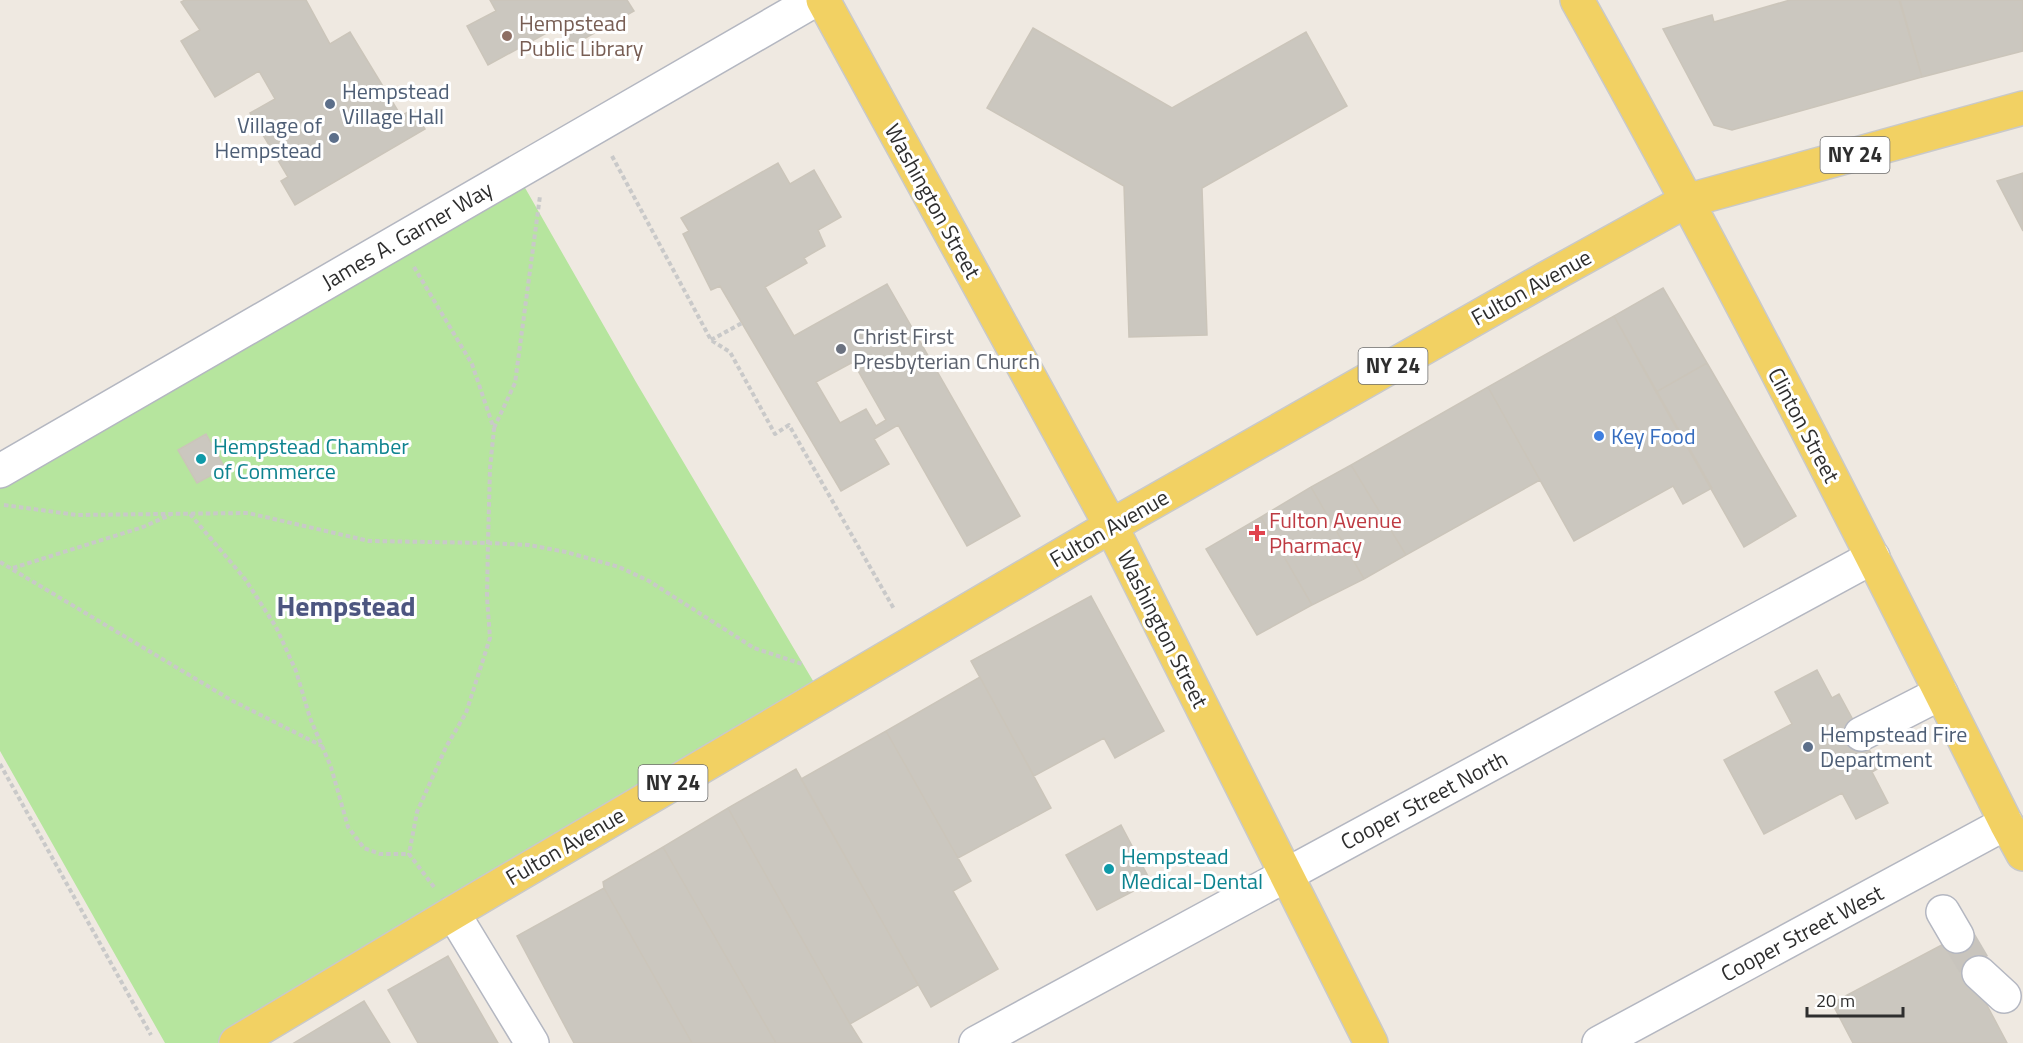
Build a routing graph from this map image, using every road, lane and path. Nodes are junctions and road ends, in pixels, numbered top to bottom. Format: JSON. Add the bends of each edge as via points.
{"nodes":[{"id":1,"x":815,"y":0,"type":"edge"},
{"id":2,"x":824,"y":0,"type":"edge"},
{"id":3,"x":1576,"y":0,"type":"edge"},
{"id":4,"x":2023,"y":108,"type":"edge"},
{"id":5,"x":595,"y":127,"type":"junction"},
{"id":6,"x":540,"y":194,"type":"dead end"},
{"id":7,"x":1686,"y":201,"type":"junction"},
{"id":8,"x":399,"y":240,"type":"junction"},
{"id":9,"x":742,"y":323,"type":"dead end"},
{"id":10,"x":711,"y":340,"type":"junction"},
{"id":11,"x":494,"y":429,"type":"junction"},
{"id":12,"x":0,"y":471,"type":"edge"},
{"id":13,"x":1,"y":505,"type":"edge"},
{"id":14,"x":190,"y":513,"type":"junction"},
{"id":15,"x":174,"y":514,"type":"junction"},
{"id":16,"x":1111,"y":526,"type":"junction"},
{"id":17,"x":488,"y":543,"type":"junction"},
{"id":18,"x":1873,"y":557,"type":"junction"},
{"id":19,"x":0,"y":561,"type":"edge"},
{"id":20,"x":12,"y":568,"type":"junction"},
{"id":21,"x":894,"y":609,"type":"dead end"},
{"id":22,"x":802,"y":664,"type":"dead end"},
{"id":23,"x":1941,"y":693,"type":"junction"},
{"id":24,"x":1861,"y":734,"type":"dead end"},
{"id":25,"x":323,"y":747,"type":"junction"},
{"id":26,"x":0,"y":764,"type":"edge"},
{"id":27,"x":2006,"y":823,"type":"junction"},
{"id":28,"x":409,"y":854,"type":"junction"},
{"id":29,"x":2023,"y":854,"type":"edge"},
{"id":30,"x":1287,"y":874,"type":"junction"},
{"id":31,"x":453,"y":912,"type":"junction"},
{"id":32,"x":1979,"y":974,"type":"tunnel mouth"},
{"id":33,"x":2004,"y":996,"type":"dead end"},
{"id":34,"x":151,"y":1035,"type":"dead end"},
{"id":35,"x":982,"y":1042,"type":"edge"},
{"id":36,"x":236,"y":1043,"type":"edge"},
{"id":37,"x":532,"y":1043,"type":"edge"},
{"id":38,"x":1371,"y":1043,"type":"edge"},
{"id":39,"x":1599,"y":1043,"type":"edge"}],
"edges":[{"from":1,"to":5,"type":"street","name":"James A. Garner Way"},
{"from":2,"to":16,"type":"main road","name":"Washington Street"},
{"from":3,"to":7,"type":"main road","name":"Clinton Street"},
{"from":4,"to":7,"type":"main road","name":"Fulton Avenue","number":"NY 24"},
{"from":5,"to":8,"type":"street","name":"James A. Garner Way"},
{"from":5,"to":10,"type":"path"},
{"from":6,"to":11,"type":"path","via":[[515,383]]},
{"from":7,"to":16,"type":"main road","name":"Fulton Avenue","number":"NY 24"},
{"from":7,"to":18,"type":"main road","name":"Clinton Street"},
{"from":8,"to":11,"type":"path","via":[[472,364]]},
{"from":8,"to":12,"type":"street","name":"James A. Garner Way"},
{"from":9,"to":10,"type":"path"},
{"from":10,"to":21,"type":"path","via":[[730,351],[775,434],[789,425]]},
{"from":11,"to":17,"type":"path"},
{"from":13,"to":15,"type":"path","via":[[77,515]]},
{"from":14,"to":15,"type":"path"},
{"from":14,"to":17,"type":"path","via":[[248,513],[369,541]]},
{"from":14,"to":25,"type":"path","via":[[245,579],[276,627]]},
{"from":15,"to":20,"type":"path"},
{"from":16,"to":30,"type":"main road","name":"Washington Street"},
{"from":16,"to":31,"type":"main road","name":"Fulton Avenue","number":"NY 24"},
{"from":17,"to":22,"type":"path","via":[[529,545],[619,567],[649,581],[754,648]]},
{"from":17,"to":28,"type":"path","via":[[490,638],[466,713],[417,812]]},
{"from":18,"to":23,"type":"main road","name":"Clinton Street"},
{"from":18,"to":30,"type":"street","name":"Cooper Street North"},
{"from":19,"to":20,"type":"path"},
{"from":20,"to":25,"type":"path","via":[[231,700]]},
{"from":23,"to":24,"type":"street"},
{"from":23,"to":27,"type":"main road","name":"Clinton Street"},
{"from":25,"to":28,"type":"path","via":[[348,827],[364,848],[380,854]]},
{"from":26,"to":34,"type":"path"},
{"from":27,"to":29,"type":"main road","name":"Clinton Street"},
{"from":27,"to":39,"type":"street","name":"Cooper Street West"},
{"from":28,"to":31,"type":"path"},
{"from":30,"to":35,"type":"street","name":"Cooper Street North"},
{"from":30,"to":38,"type":"main road","name":"Washington Street"},
{"from":31,"to":36,"type":"main road","name":"Fulton Avenue","number":"NY 24"},
{"from":31,"to":37,"type":"street"},
{"from":32,"to":33,"type":"street"}]}
